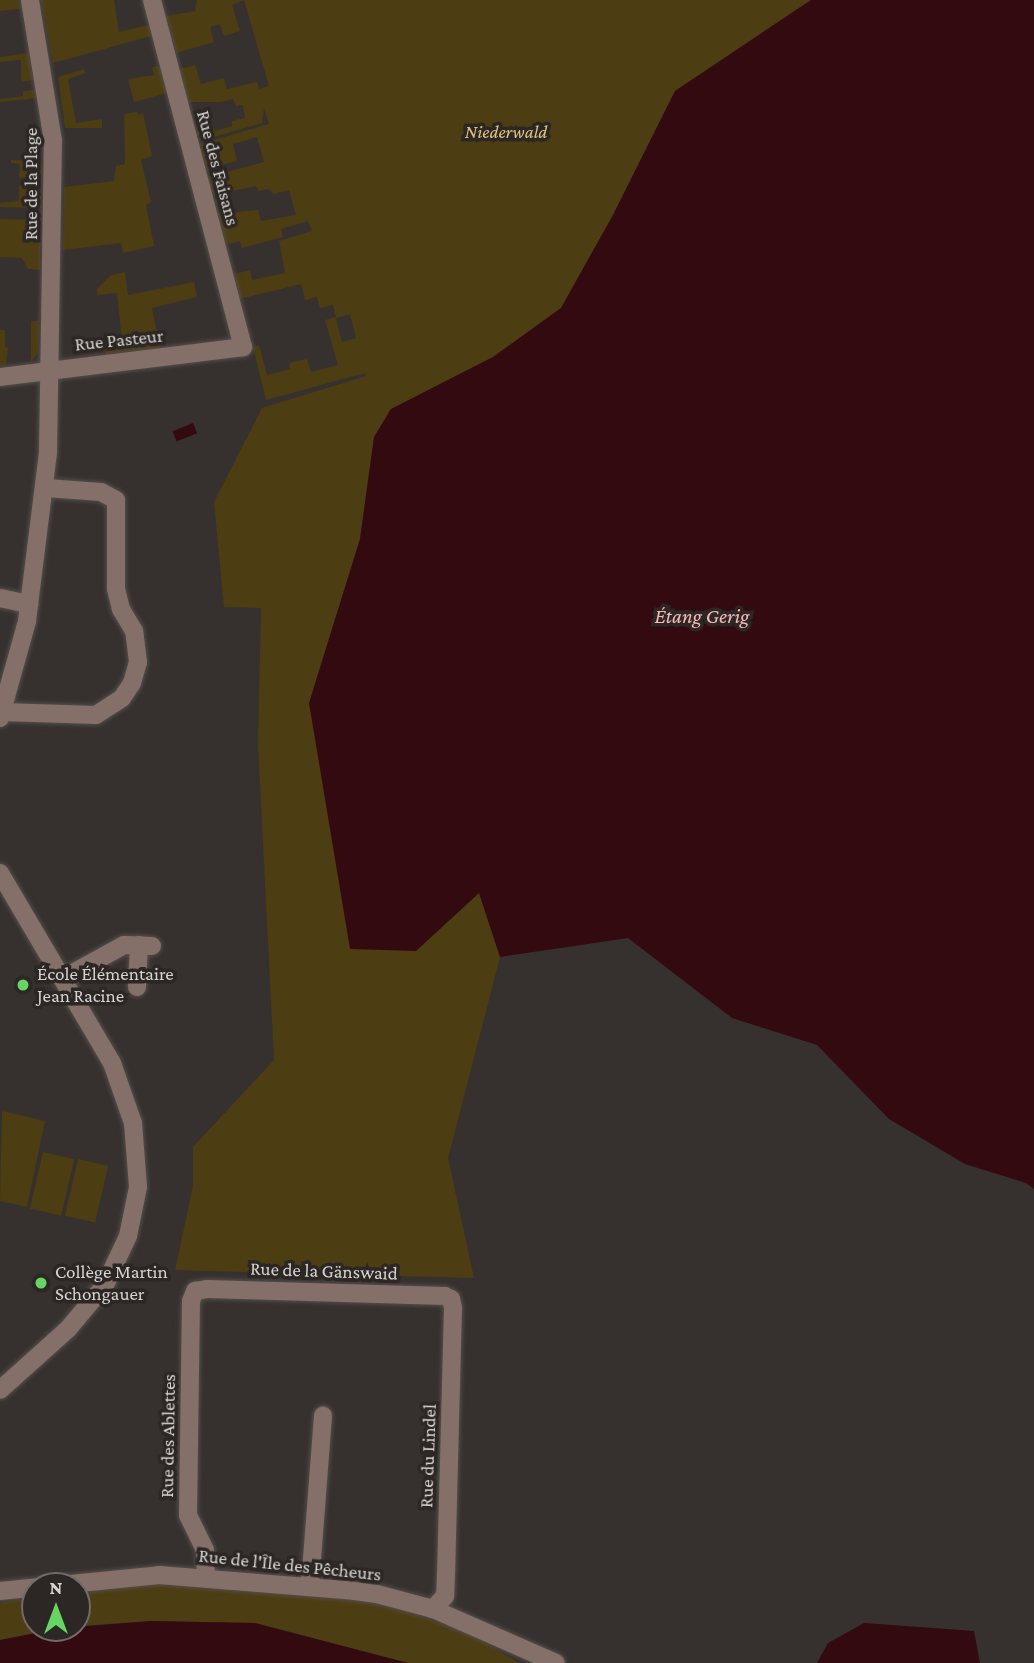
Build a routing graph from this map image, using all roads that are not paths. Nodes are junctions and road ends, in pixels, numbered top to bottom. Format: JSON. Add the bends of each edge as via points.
{"nodes":[{"id":1,"x":30,"y":0,"type":"edge"},
{"id":2,"x":152,"y":0,"type":"edge"},
{"id":3,"x":243,"y":347,"type":"joint"},
{"id":4,"x":49,"y":369,"type":"junction"},
{"id":5,"x":0,"y":377,"type":"edge"},
{"id":6,"x":46,"y":488,"type":"junction"},
{"id":7,"x":0,"y":598,"type":"edge"},
{"id":8,"x":29,"y":604,"type":"junction"},
{"id":9,"x":1,"y":715,"type":"edge"},
{"id":10,"x":0,"y":873,"type":"edge"},
{"id":11,"x":64,"y":978,"type":"junction"},
{"id":12,"x":137,"y":987,"type":"dead end"},
{"id":13,"x":195,"y":1292,"type":"joint"},
{"id":14,"x":451,"y":1299,"type":"joint"},
{"id":15,"x":0,"y":1390,"type":"edge"},
{"id":16,"x":323,"y":1415,"type":"dead end"},
{"id":17,"x":206,"y":1577,"type":"junction"},
{"id":18,"x":310,"y":1585,"type":"junction"},
{"id":19,"x":3,"y":1589,"type":"edge"},
{"id":20,"x":433,"y":1609,"type":"junction"},
{"id":21,"x":556,"y":1663,"type":"edge"}],
"edges":[{"from":1,"to":4,"type":"street","name":"Rue de la Plage","via":[[54,141]]},
{"from":2,"to":3,"type":"street","name":"Rue des Faisans"},
{"from":3,"to":4,"type":"street","name":"Rue Pasteur"},
{"from":4,"to":5,"type":"street","name":"Rue Pasteur"},
{"from":4,"to":6,"type":"street","name":"Rue de la Plage"},
{"from":6,"to":8,"type":"street","name":"Rue de la Plage"},
{"from":6,"to":9,"type":"street","via":[[101,492],[116,500],[116,589],[137,641],[136,672],[122,698],[96,715]]},
{"from":7,"to":8,"type":"street"},
{"from":8,"to":9,"type":"street","name":"Rue de la Plage","via":[[17,666]]},
{"from":10,"to":11,"type":"street"},
{"from":11,"to":12,"type":"street","via":[[124,945],[146,946]]},
{"from":11,"to":15,"type":"street","via":[[113,1063],[124,1092],[133,1123],[138,1187],[128,1236],[105,1285],[78,1319]]},
{"from":13,"to":14,"type":"street","name":"Rue de la Gänswaid"},
{"from":13,"to":17,"type":"street","name":"Rue des Ablettes","via":[[188,1515],[205,1550]]},
{"from":14,"to":20,"type":"street","name":"Rue du Lindel","via":[[445,1596]]},
{"from":16,"to":18,"type":"street"},
{"from":17,"to":18,"type":"street","name":"Rue de l'Île des Pêcheurs"},
{"from":17,"to":19,"type":"street","name":"Rue de l'Île des Pêcheurs","via":[[131,1576]]},
{"from":18,"to":20,"type":"street","name":"Rue de l'Île des Pêcheurs","via":[[377,1594]]},
{"from":20,"to":21,"type":"street","name":"Rue de l'Île des Pêcheurs"}]}
